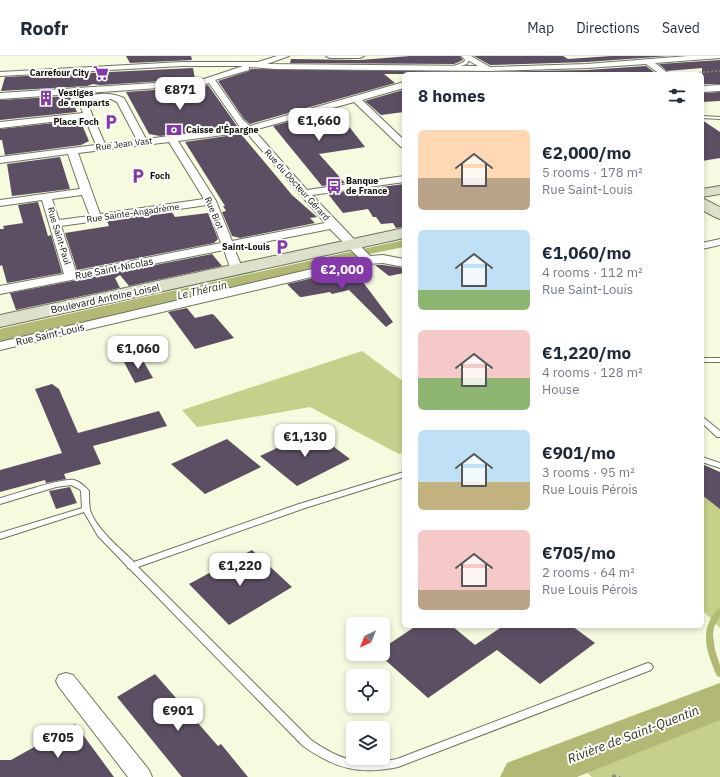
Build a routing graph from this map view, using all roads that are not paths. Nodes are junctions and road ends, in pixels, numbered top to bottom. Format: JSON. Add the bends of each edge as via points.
{"nodes":[{"id":1,"x":284,"y":56,"type":"edge"},
{"id":2,"x":330,"y":56,"type":"edge"},
{"id":3,"x":360,"y":56,"type":"edge"},
{"id":4,"x":465,"y":56,"type":"edge"},
{"id":5,"x":571,"y":56,"type":"edge"},
{"id":6,"x":720,"y":56,"type":"edge"},
{"id":7,"x":232,"y":60,"type":"edge"},
{"id":8,"x":648,"y":62,"type":"junction"},
{"id":9,"x":258,"y":64,"type":"junction"},
{"id":10,"x":587,"y":66,"type":"junction"},
{"id":11,"x":276,"y":67,"type":"junction"},
{"id":12,"x":455,"y":67,"type":"junction"},
{"id":13,"x":385,"y":68,"type":"junction"},
{"id":14,"x":489,"y":69,"type":"junction"},
{"id":15,"x":494,"y":72,"type":"edge"},
{"id":16,"x":662,"y":72,"type":"edge"},
{"id":17,"x":0,"y":74,"type":"edge"},
{"id":18,"x":225,"y":75,"type":"junction"},
{"id":19,"x":211,"y":80,"type":"junction"},
{"id":20,"x":94,"y":82,"type":"junction"},
{"id":21,"x":402,"y":83,"type":"edge"},
{"id":22,"x":402,"y":86,"type":"edge"},
{"id":23,"x":720,"y":88,"type":"edge"},
{"id":24,"x":704,"y":89,"type":"edge"},
{"id":25,"x":0,"y":96,"type":"edge"},
{"id":26,"x":356,"y":99,"type":"junction"},
{"id":27,"x":88,"y":115,"type":"junction"},
{"id":28,"x":704,"y":117,"type":"edge"},
{"id":29,"x":720,"y":118,"type":"edge"},
{"id":30,"x":0,"y":125,"type":"edge"},
{"id":31,"x":248,"y":129,"type":"junction"},
{"id":32,"x":172,"y":138,"type":"junction"},
{"id":33,"x":144,"y":142,"type":"junction"},
{"id":34,"x":402,"y":143,"type":"edge"},
{"id":35,"x":102,"y":147,"type":"junction"},
{"id":36,"x":72,"y":151,"type":"junction"},
{"id":37,"x":0,"y":160,"type":"edge"},
{"id":38,"x":402,"y":179,"type":"edge"},
{"id":39,"x":720,"y":190,"type":"edge"},
{"id":40,"x":86,"y":191,"type":"junction"},
{"id":41,"x":305,"y":193,"type":"junction"},
{"id":42,"x":704,"y":193,"type":"edge"},
{"id":43,"x":46,"y":196,"type":"junction"},
{"id":44,"x":211,"y":201,"type":"junction"},
{"id":45,"x":0,"y":203,"type":"edge"},
{"id":46,"x":96,"y":218,"type":"junction"},
{"id":47,"x":55,"y":224,"type":"junction"},
{"id":48,"x":334,"y":225,"type":"junction"},
{"id":49,"x":402,"y":234,"type":"edge"},
{"id":50,"x":720,"y":242,"type":"edge"},
{"id":51,"x":228,"y":246,"type":"junction"},
{"id":52,"x":354,"y":246,"type":"junction"},
{"id":53,"x":704,"y":246,"type":"edge"},
{"id":54,"x":367,"y":260,"type":"junction"},
{"id":55,"x":402,"y":263,"type":"edge"},
{"id":56,"x":238,"y":270,"type":"junction"},
{"id":57,"x":71,"y":276,"type":"junction"},
{"id":58,"x":0,"y":290,"type":"edge"},
{"id":59,"x":0,"y":321,"type":"edge"},
{"id":60,"x":0,"y":346,"type":"edge"},
{"id":61,"x":704,"y":360,"type":"edge"},
{"id":62,"x":720,"y":360,"type":"edge"},
{"id":63,"x":704,"y":422,"type":"edge"},
{"id":64,"x":720,"y":434,"type":"edge"},
{"id":65,"x":704,"y":461,"type":"edge"},
{"id":66,"x":720,"y":466,"type":"edge"},
{"id":67,"x":402,"y":475,"type":"edge"},
{"id":68,"x":0,"y":501,"type":"edge"},
{"id":69,"x":86,"y":509,"type":"junction"},
{"id":70,"x":0,"y":536,"type":"edge"},
{"id":71,"x":131,"y":566,"type":"junction"},
{"id":72,"x":648,"y":667,"type":"dead end"},
{"id":73,"x":66,"y":680,"type":"dead end"},
{"id":74,"x":141,"y":777,"type":"edge"}],
"edges":[{"from":1,"to":9,"type":"street"},
{"from":2,"to":3,"type":"street"},
{"from":4,"to":12,"type":"lane","via":[[468,60],[466,63]]},
{"from":4,"to":14,"type":"street"},
{"from":5,"to":10,"type":"street"},
{"from":6,"to":8,"type":"street"},
{"from":7,"to":9,"type":"street"},
{"from":7,"to":11,"type":"street"},
{"from":7,"to":18,"type":"street","via":[[232,70]]},
{"from":7,"to":20,"type":"street","via":[[140,66]]},
{"from":8,"to":10,"type":"street"},
{"from":8,"to":16,"type":"street"},
{"from":9,"to":12,"type":"lane"},
{"from":10,"to":14,"type":"street"},
{"from":11,"to":13,"type":"street"},
{"from":11,"to":18,"type":"street","via":[[248,67]]},
{"from":12,"to":14,"type":"lane"},
{"from":13,"to":14,"type":"street"},
{"from":13,"to":21,"type":"street"},
{"from":14,"to":15,"type":"street"},
{"from":17,"to":20,"type":"street"},
{"from":18,"to":19,"type":"street"},
{"from":19,"to":20,"type":"street"},
{"from":19,"to":31,"type":"street","name":"Rue du Docteur Gérard","via":[[240,122]]},
{"from":20,"to":25,"type":"street"},
{"from":20,"to":27,"type":"street","via":[[90,98],[84,103]]},
{"from":20,"to":33,"type":"street","via":[[122,101]]},
{"from":22,"to":26,"type":"street","name":"Rue Jean Vast"},
{"from":23,"to":24,"type":"street"},
{"from":26,"to":31,"type":"street","name":"Rue Jean Vast"},
{"from":26,"to":34,"type":"street"},
{"from":27,"to":30,"type":"street"},
{"from":27,"to":35,"type":"street"},
{"from":28,"to":29,"type":"lane"},
{"from":31,"to":32,"type":"street","name":"Rue Jean Vast"},
{"from":31,"to":41,"type":"street","name":"Rue du Docteur Gérard"},
{"from":32,"to":33,"type":"street","name":"Rue Jean Vast"},
{"from":32,"to":44,"type":"street","name":"Rue Biot"},
{"from":33,"to":35,"type":"street","name":"Rue Jean Vast"},
{"from":35,"to":36,"type":"street","name":"Rue Jean Vast"},
{"from":36,"to":37,"type":"street","name":"Rue Jean Vast"},
{"from":36,"to":40,"type":"street"},
{"from":38,"to":41,"type":"street"},
{"from":39,"to":42,"type":"main road"},
{"from":40,"to":43,"type":"street"},
{"from":40,"to":46,"type":"street"},
{"from":41,"to":48,"type":"street","name":"Rue du Docteur Gérard"},
{"from":43,"to":45,"type":"street"},
{"from":43,"to":47,"type":"street","name":"Rue Saint-Paul"},
{"from":44,"to":46,"type":"street","name":"Rue Sainte-Angadrème"},
{"from":44,"to":51,"type":"street","name":"Rue Biot"},
{"from":46,"to":47,"type":"street","name":"Rue Sainte-Angadrème"},
{"from":47,"to":57,"type":"street","name":"Rue Saint-Paul"},
{"from":48,"to":51,"type":"street","name":"Rue Saint-Nicolas"},
{"from":48,"to":52,"type":"street","name":"Rue du Docteur Gérard"},
{"from":49,"to":52,"type":"main road","name":"Boulevard Antoine Loisel"},
{"from":50,"to":53,"type":"street"},
{"from":51,"to":56,"type":"street","name":"Rue Biot"},
{"from":51,"to":57,"type":"street","name":"Rue Saint-Nicolas"},
{"from":52,"to":54,"type":"street","name":"Rue du Docteur Gérard"},
{"from":52,"to":56,"type":"main road","name":"Boulevard Antoine Loisel"},
{"from":54,"to":55,"type":"street","name":"Rue Saint-Louis","via":[[383,259]]},
{"from":54,"to":60,"type":"street","name":"Rue Saint-Louis"},
{"from":56,"to":59,"type":"main road","name":"Boulevard Antoine Loisel"},
{"from":57,"to":58,"type":"street","name":"Rue Saint-Nicolas"},
{"from":61,"to":62,"type":"lane"},
{"from":63,"to":64,"type":"lane"},
{"from":65,"to":66,"type":"lane"},
{"from":67,"to":71,"type":"lane","via":[[302,506]]},
{"from":68,"to":69,"type":"lane","via":[[72,482],[85,491]]},
{"from":69,"to":70,"type":"lane"},
{"from":69,"to":71,"type":"lane","via":[[95,527]]},
{"from":71,"to":72,"type":"lane","via":[[307,743],[332,760],[358,766],[398,763]]},
{"from":73,"to":74,"type":"street"}]}
